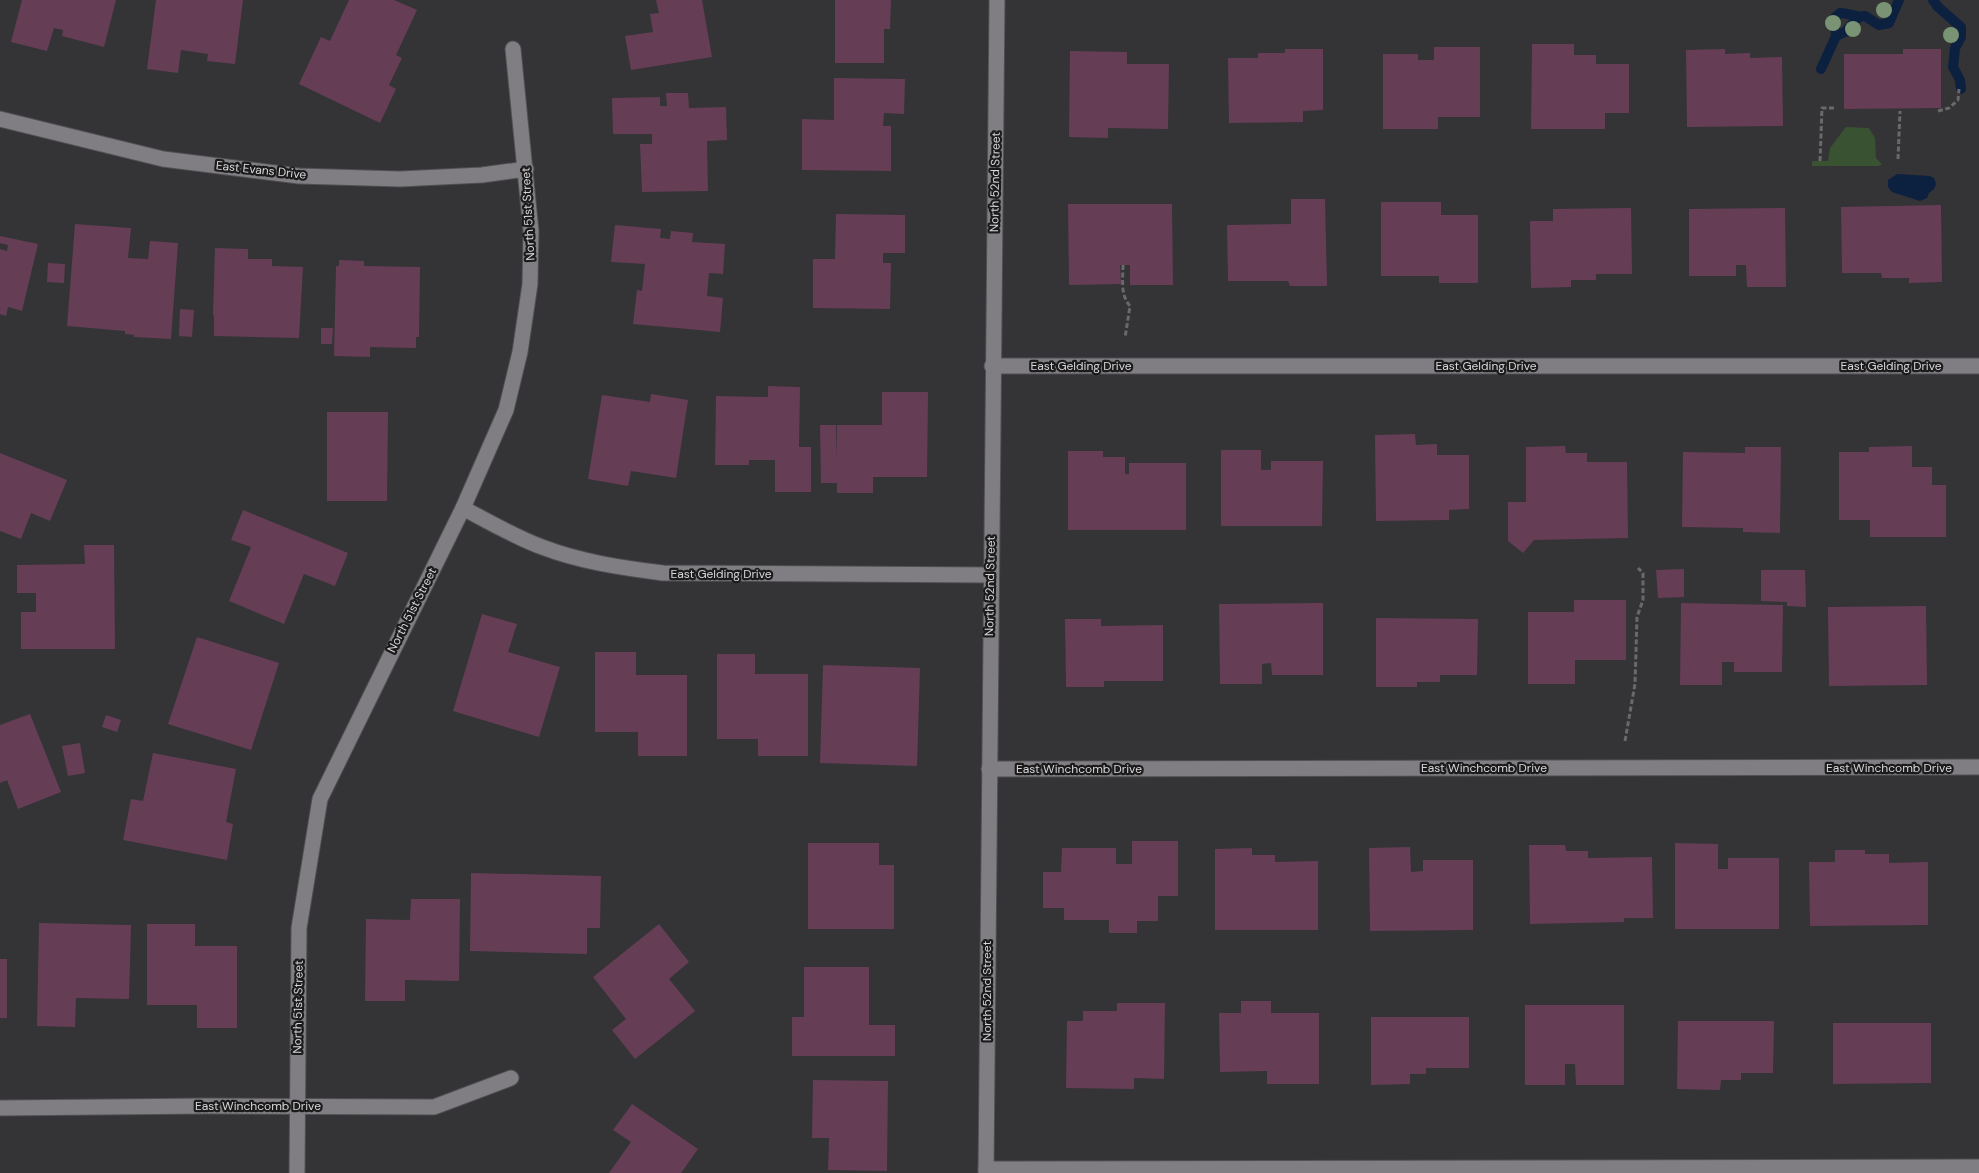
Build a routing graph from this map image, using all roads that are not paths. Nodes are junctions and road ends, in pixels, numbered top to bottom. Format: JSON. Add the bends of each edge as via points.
{"nodes":[{"id":1,"x":997,"y":0,"type":"edge"},
{"id":2,"x":513,"y":49,"type":"dead end"},
{"id":3,"x":0,"y":119,"type":"edge"},
{"id":4,"x":526,"y":169,"type":"junction"},
{"id":5,"x":992,"y":366,"type":"junction"},
{"id":6,"x":1979,"y":366,"type":"edge"},
{"id":7,"x":463,"y":508,"type":"junction"},
{"id":8,"x":990,"y":575,"type":"junction"},
{"id":9,"x":1979,"y":768,"type":"edge"},
{"id":10,"x":989,"y":769,"type":"junction"},
{"id":11,"x":511,"y":1078,"type":"dead end"},
{"id":12,"x":297,"y":1106,"type":"junction"},
{"id":13,"x":0,"y":1108,"type":"edge"},
{"id":14,"x":1979,"y":1167,"type":"edge"},
{"id":15,"x":986,"y":1171,"type":"edge"},
{"id":16,"x":297,"y":1173,"type":"edge"}],
"edges":[{"from":1,"to":5,"type":"street","name":"North 52nd Street"},
{"from":2,"to":4,"type":"street","name":"North 51st Street"},
{"from":3,"to":4,"type":"street","name":"East Evans Drive","via":[[163,159],[299,176],[400,179],[482,175]]},
{"from":4,"to":7,"type":"street","name":"North 51st Street","via":[[531,230],[530,284],[520,352],[506,410]]},
{"from":5,"to":6,"type":"street","name":"East Gelding Drive"},
{"from":5,"to":8,"type":"street","name":"North 52nd Street"},
{"from":7,"to":8,"type":"street","name":"East Gelding Drive","via":[[544,548],[609,566],[663,574]]},
{"from":7,"to":12,"type":"street","name":"North 51st Street","via":[[320,799],[299,928]]},
{"from":8,"to":10,"type":"street","name":"North 52nd Street"},
{"from":9,"to":10,"type":"street","name":"East Winchcomb Drive"},
{"from":10,"to":15,"type":"street","name":"North 52nd Street"},
{"from":11,"to":12,"type":"street","name":"East Winchcomb Drive","via":[[434,1107]]},
{"from":12,"to":13,"type":"street","name":"East Winchcomb Drive"},
{"from":12,"to":16,"type":"street","name":"North 51st Street"},
{"from":14,"to":15,"type":"street"}]}
